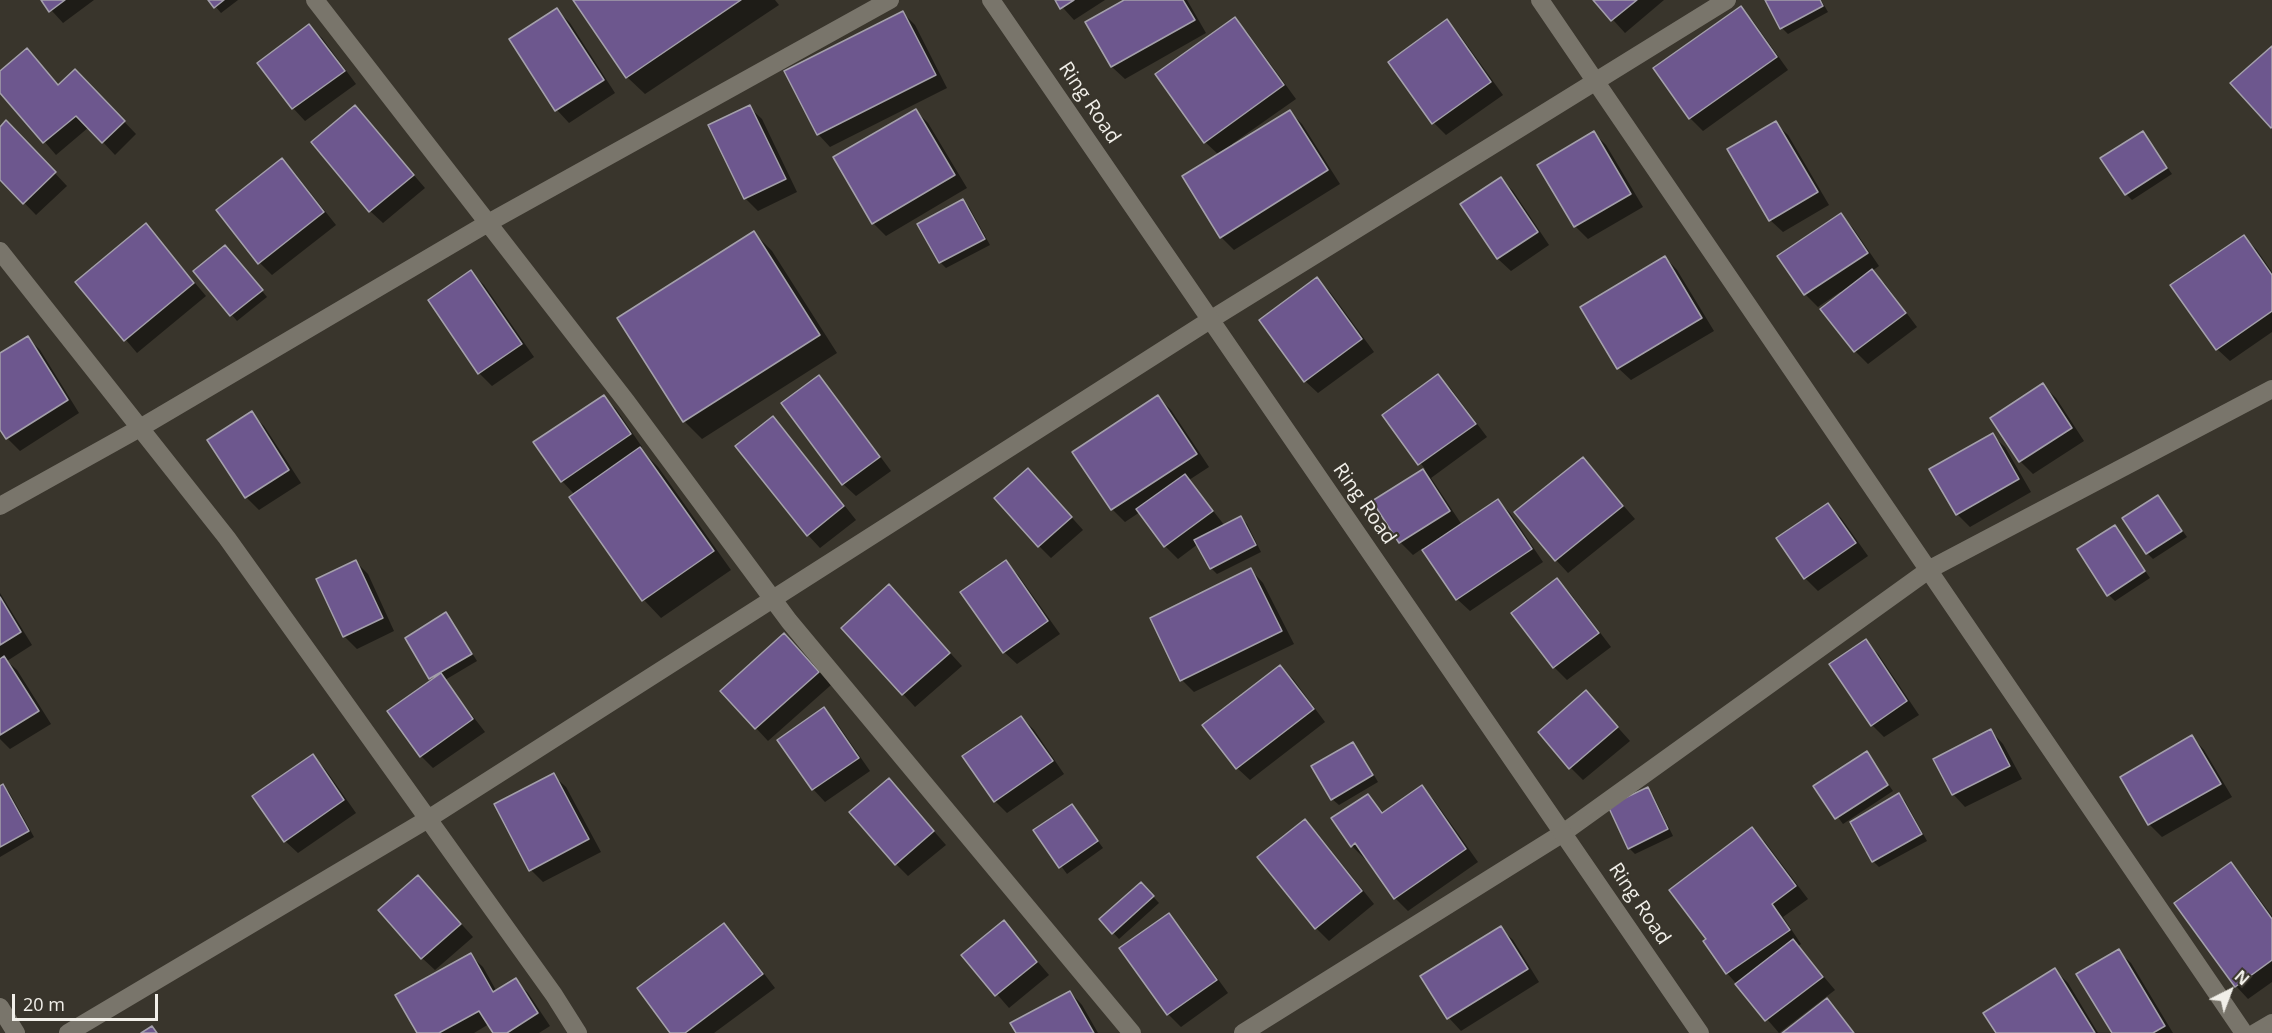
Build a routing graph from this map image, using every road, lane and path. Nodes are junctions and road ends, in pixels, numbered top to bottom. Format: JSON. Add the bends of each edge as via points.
{"nodes":[{"id":1,"x":315,"y":0,"type":"edge"},
{"id":2,"x":890,"y":0,"type":"edge"},
{"id":3,"x":991,"y":0,"type":"edge"},
{"id":4,"x":1540,"y":0,"type":"edge"},
{"id":5,"x":1727,"y":0,"type":"edge"},
{"id":6,"x":1595,"y":81,"type":"junction"},
{"id":7,"x":488,"y":223,"type":"junction"},
{"id":8,"x":0,"y":251,"type":"edge"},
{"id":9,"x":1210,"y":320,"type":"junction"},
{"id":10,"x":2272,"y":390,"type":"edge"},
{"id":11,"x":140,"y":428,"type":"junction"},
{"id":12,"x":0,"y":506,"type":"edge"},
{"id":13,"x":1930,"y":569,"type":"junction"},
{"id":14,"x":773,"y":599,"type":"junction"},
{"id":15,"x":428,"y":819,"type":"junction"},
{"id":16,"x":1563,"y":833,"type":"junction"},
{"id":17,"x":0,"y":1007,"type":"edge"},
{"id":18,"x":2272,"y":1023,"type":"edge"},
{"id":19,"x":16,"y":1033,"type":"edge"},
{"id":20,"x":68,"y":1033,"type":"edge"},
{"id":21,"x":578,"y":1033,"type":"edge"},
{"id":22,"x":1132,"y":1033,"type":"edge"},
{"id":23,"x":1243,"y":1033,"type":"edge"},
{"id":24,"x":1700,"y":1033,"type":"edge"},
{"id":25,"x":2244,"y":1033,"type":"edge"},
{"id":26,"x":2255,"y":1033,"type":"edge"}],
"edges":[{"from":1,"to":7,"type":"street"},
{"from":2,"to":7,"type":"street"},
{"from":3,"to":9,"type":"street","name":"Ring Road"},
{"from":4,"to":6,"type":"street"},
{"from":5,"to":6,"type":"street"},
{"from":6,"to":9,"type":"street"},
{"from":6,"to":13,"type":"street"},
{"from":7,"to":11,"type":"street"},
{"from":7,"to":14,"type":"street"},
{"from":8,"to":11,"type":"street"},
{"from":9,"to":14,"type":"street"},
{"from":9,"to":16,"type":"street","name":"Ring Road"},
{"from":10,"to":13,"type":"street"},
{"from":11,"to":12,"type":"street"},
{"from":11,"to":15,"type":"street","via":[[227,538]]},
{"from":13,"to":16,"type":"street"},
{"from":13,"to":25,"type":"street"},
{"from":14,"to":15,"type":"street"},
{"from":14,"to":22,"type":"street"},
{"from":15,"to":20,"type":"street"},
{"from":15,"to":21,"type":"street"},
{"from":16,"to":23,"type":"street"},
{"from":16,"to":24,"type":"street","name":"Ring Road"},
{"from":17,"to":19,"type":"street"},
{"from":18,"to":26,"type":"street"}]}
